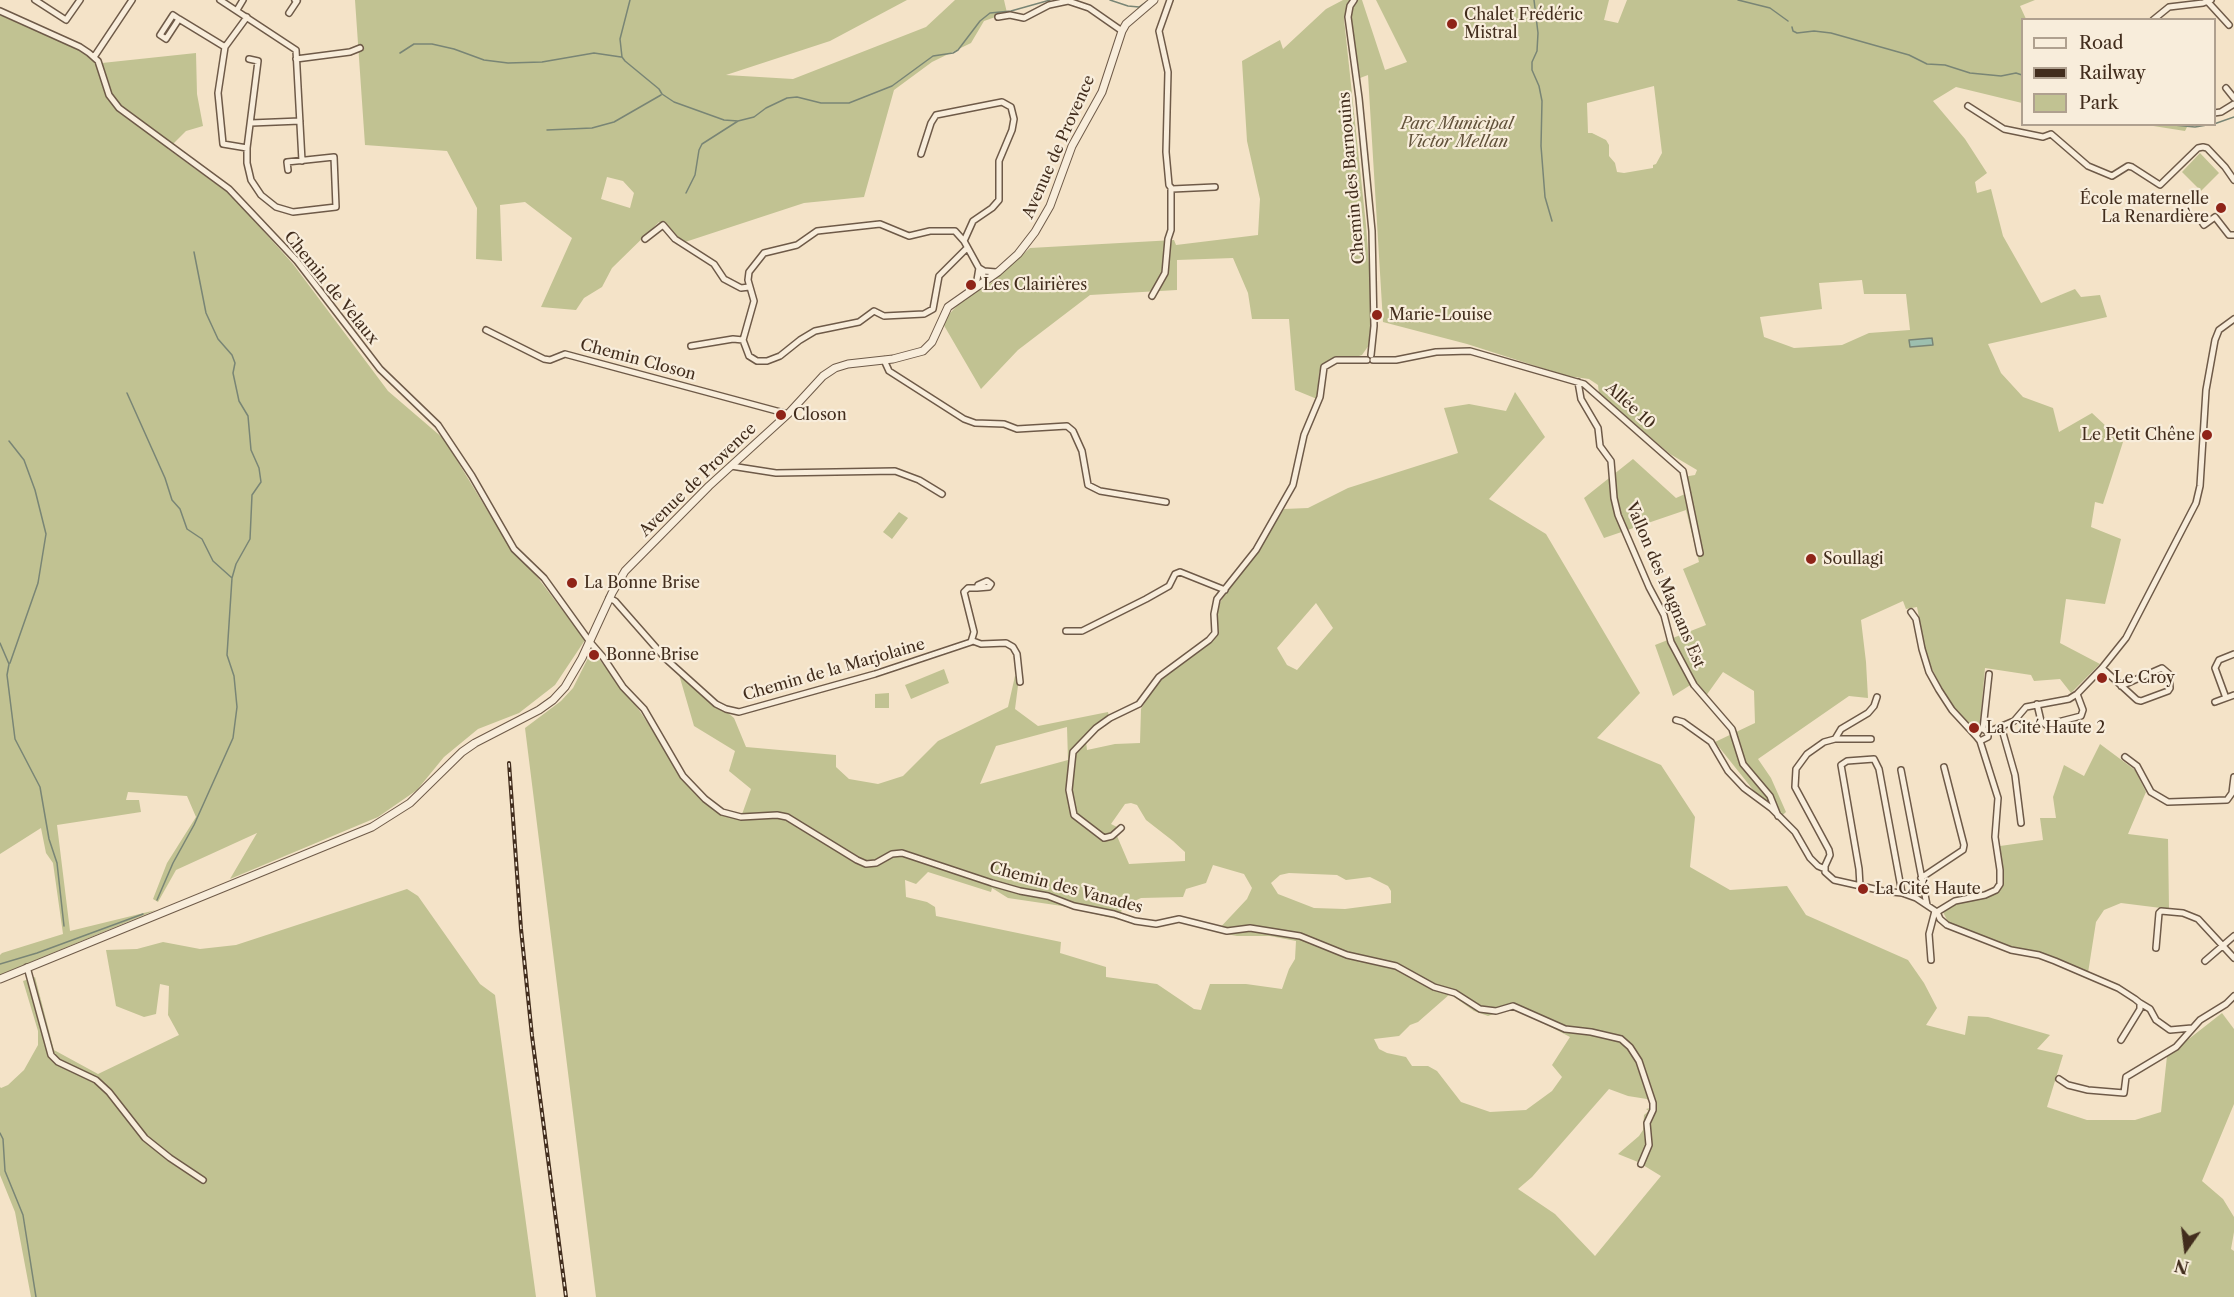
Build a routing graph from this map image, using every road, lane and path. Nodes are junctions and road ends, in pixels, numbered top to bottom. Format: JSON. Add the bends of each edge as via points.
{"nodes":[{"id":1,"x":35,"y":0,"type":"edge"},
{"id":2,"x":80,"y":0,"type":"edge"},
{"id":3,"x":132,"y":0,"type":"edge"},
{"id":4,"x":220,"y":0,"type":"edge"},
{"id":5,"x":243,"y":0,"type":"edge"},
{"id":6,"x":295,"y":0,"type":"edge"},
{"id":7,"x":1154,"y":0,"type":"edge"},
{"id":8,"x":1170,"y":0,"type":"edge"},
{"id":9,"x":1354,"y":0,"type":"edge"},
{"id":10,"x":2210,"y":1,"type":"edge"},
{"id":11,"x":237,"y":10,"type":"junction"},
{"id":12,"x":0,"y":11,"type":"edge"},
{"id":13,"x":289,"y":13,"type":"dead end"},
{"id":14,"x":248,"y":16,"type":"junction"},
{"id":15,"x":998,"y":17,"type":"dead end"},
{"id":16,"x":2155,"y":18,"type":"edge"},
{"id":17,"x":179,"y":19,"type":"dead end"},
{"id":18,"x":2229,"y":25,"type":"dead end"},
{"id":19,"x":1122,"y":31,"type":"junction"},
{"id":20,"x":225,"y":47,"type":"junction"},
{"id":21,"x":360,"y":48,"type":"dead end"},
{"id":22,"x":94,"y":57,"type":"junction"},
{"id":23,"x":249,"y":59,"type":"dead end"},
{"id":24,"x":296,"y":59,"type":"junction"},
{"id":25,"x":2226,"y":88,"type":"dead end"},
{"id":26,"x":2234,"y":98,"type":"edge"},
{"id":27,"x":2234,"y":104,"type":"edge"},
{"id":28,"x":1968,"y":106,"type":"dead end"},
{"id":29,"x":2216,"y":113,"type":"edge"},
{"id":30,"x":300,"y":121,"type":"junction"},
{"id":31,"x":251,"y":123,"type":"junction"},
{"id":32,"x":247,"y":148,"type":"junction"},
{"id":33,"x":921,"y":154,"type":"dead end"},
{"id":34,"x":302,"y":160,"type":"junction"},
{"id":35,"x":288,"y":170,"type":"dead end"},
{"id":36,"x":2234,"y":180,"type":"edge"},
{"id":37,"x":1171,"y":188,"type":"junction"},
{"id":38,"x":1215,"y":188,"type":"dead end"},
{"id":39,"x":2202,"y":222,"type":"dead end"},
{"id":40,"x":2234,"y":235,"type":"edge"},
{"id":41,"x":645,"y":239,"type":"dead end"},
{"id":42,"x":964,"y":241,"type":"junction"},
{"id":43,"x":967,"y":248,"type":"junction"},
{"id":44,"x":979,"y":268,"type":"junction"},
{"id":45,"x":998,"y":272,"type":"junction"},
{"id":46,"x":986,"y":281,"type":"junction"},
{"id":47,"x":749,"y":287,"type":"junction"},
{"id":48,"x":969,"y":291,"type":"junction"},
{"id":49,"x":1152,"y":296,"type":"dead end"},
{"id":50,"x":2234,"y":319,"type":"edge"},
{"id":51,"x":486,"y":330,"type":"dead end"},
{"id":52,"x":743,"y":340,"type":"junction"},
{"id":53,"x":691,"y":346,"type":"dead end"},
{"id":54,"x":1370,"y":358,"type":"junction"},
{"id":55,"x":884,"y":360,"type":"junction"},
{"id":56,"x":1578,"y":382,"type":"junction"},
{"id":57,"x":788,"y":414,"type":"junction"},
{"id":58,"x":731,"y":466,"type":"junction"},
{"id":59,"x":942,"y":494,"type":"dead end"},
{"id":60,"x":1166,"y":502,"type":"dead end"},
{"id":61,"x":1700,"y":553,"type":"dead end"},
{"id":62,"x":977,"y":588,"type":"dead end"},
{"id":63,"x":1225,"y":590,"type":"junction"},
{"id":64,"x":609,"y":598,"type":"junction"},
{"id":65,"x":1911,"y":612,"type":"dead end"},
{"id":66,"x":1066,"y":632,"type":"dead end"},
{"id":67,"x":973,"y":640,"type":"junction"},
{"id":68,"x":590,"y":642,"type":"junction"},
{"id":69,"x":2234,"y":654,"type":"edge"},
{"id":70,"x":2102,"y":668,"type":"junction"},
{"id":71,"x":1989,"y":674,"type":"dead end"},
{"id":72,"x":1020,"y":682,"type":"dead end"},
{"id":73,"x":2121,"y":686,"type":"junction"},
{"id":74,"x":2077,"y":694,"type":"junction"},
{"id":75,"x":2234,"y":695,"type":"edge"},
{"id":76,"x":1877,"y":697,"type":"dead end"},
{"id":77,"x":2226,"y":698,"type":"junction"},
{"id":78,"x":2215,"y":702,"type":"dead end"},
{"id":79,"x":2037,"y":704,"type":"junction"},
{"id":80,"x":1676,"y":720,"type":"dead end"},
{"id":81,"x":2001,"y":726,"type":"junction"},
{"id":82,"x":1985,"y":730,"type":"junction"},
{"id":83,"x":1978,"y":738,"type":"junction"},
{"id":84,"x":1835,"y":739,"type":"junction"},
{"id":85,"x":1871,"y":739,"type":"dead end"},
{"id":86,"x":2125,"y":757,"type":"dead end"},
{"id":87,"x":1944,"y":767,"type":"dead end"},
{"id":88,"x":1901,"y":770,"type":"dead end"},
{"id":89,"x":2234,"y":777,"type":"edge"},
{"id":90,"x":1778,"y":816,"type":"junction"},
{"id":91,"x":2021,"y":823,"type":"dead end"},
{"id":92,"x":1121,"y":828,"type":"dead end"},
{"id":93,"x":1825,"y":868,"type":"junction"},
{"id":94,"x":1921,"y":878,"type":"junction"},
{"id":95,"x":1860,"y":886,"type":"junction"},
{"id":96,"x":1902,"y":893,"type":"junction"},
{"id":97,"x":1927,"y":906,"type":"junction"},
{"id":98,"x":1936,"y":912,"type":"junction"},
{"id":99,"x":2234,"y":936,"type":"edge"},
{"id":100,"x":2223,"y":946,"type":"junction"},
{"id":101,"x":2156,"y":948,"type":"dead end"},
{"id":102,"x":2234,"y":958,"type":"edge"},
{"id":103,"x":1931,"y":960,"type":"dead end"},
{"id":104,"x":2205,"y":961,"type":"dead end"},
{"id":105,"x":27,"y":968,"type":"junction"},
{"id":106,"x":0,"y":979,"type":"edge"},
{"id":107,"x":2234,"y":996,"type":"edge"},
{"id":108,"x":2140,"y":1003,"type":"junction"},
{"id":109,"x":2192,"y":1028,"type":"junction"},
{"id":110,"x":2121,"y":1040,"type":"dead end"},
{"id":111,"x":2059,"y":1079,"type":"dead end"},
{"id":112,"x":1641,"y":1164,"type":"dead end"},
{"id":113,"x":204,"y":1180,"type":"dead end"}],
"edges":[{"from":1,"to":2,"type":"street","via":[[66,20]]},
{"from":3,"to":22,"type":"street"},
{"from":4,"to":11,"type":"street"},
{"from":5,"to":11,"type":"street"},
{"from":6,"to":13,"type":"street"},
{"from":7,"to":19,"type":"street","name":"Avenue de Provence"},
{"from":8,"to":37,"type":"street","via":[[1159,31],[1168,72],[1166,152]]},
{"from":9,"to":54,"type":"street","name":"Chemin des Barnouins","via":[[1348,17],[1372,231],[1374,326]]},
{"from":10,"to":16,"type":"street","via":[[2169,7]]},
{"from":10,"to":18,"type":"street"},
{"from":11,"to":14,"type":"street"},
{"from":12,"to":22,"type":"street"},
{"from":14,"to":20,"type":"street"},
{"from":14,"to":24,"type":"street","via":[[296,50]]},
{"from":15,"to":19,"type":"street","via":[[1024,18],[1049,5],[1076,2]]},
{"from":17,"to":20,"type":"street"},
{"from":19,"to":45,"type":"street","name":"Avenue de Provence","via":[[1102,92],[1072,146],[1050,206],[1018,254]]},
{"from":20,"to":32,"type":"street","via":[[218,93],[223,144]]},
{"from":21,"to":24,"type":"street"},
{"from":22,"to":68,"type":"street","name":"Chemin de Velaux","via":[[113,102],[229,189],[297,261],[380,369],[438,425],[514,549],[544,578]]},
{"from":23,"to":31,"type":"street","via":[[258,61]]},
{"from":24,"to":30,"type":"street"},
{"from":25,"to":26,"type":"street"},
{"from":27,"to":29,"type":"street"},
{"from":28,"to":36,"type":"street","via":[[2004,129],[2043,137],[2051,134],[2088,166],[2112,176],[2128,166],[2160,185],[2203,147]]},
{"from":30,"to":31,"type":"street"},
{"from":30,"to":34,"type":"street"},
{"from":31,"to":32,"type":"street"},
{"from":32,"to":34,"type":"street","via":[[251,180],[276,207],[293,212],[336,207],[334,157]]},
{"from":33,"to":42,"type":"street","via":[[936,115],[1002,102],[1011,107],[1012,130],[999,161],[999,200],[974,221]]},
{"from":34,"to":35,"type":"street","via":[[287,162]]},
{"from":37,"to":38,"type":"street"},
{"from":37,"to":49,"type":"street","via":[[1165,273]]},
{"from":39,"to":40,"type":"street","via":[[2204,225],[2215,217],[2229,235]]},
{"from":41,"to":47,"type":"street","via":[[663,225],[675,239],[714,264],[724,279],[741,288]]},
{"from":42,"to":43,"type":"street"},
{"from":42,"to":47,"type":"street","via":[[955,231],[909,236],[880,224],[817,231],[797,245],[764,253],[749,272]]},
{"from":43,"to":44,"type":"street"},
{"from":43,"to":52,"type":"street","via":[[939,276],[933,309],[924,314],[884,316],[874,311],[859,322],[816,331],[767,362],[749,356]]},
{"from":44,"to":45,"type":"street"},
{"from":44,"to":46,"type":"street"},
{"from":44,"to":48,"type":"street"},
{"from":45,"to":46,"type":"street","name":"Avenue de Provence"},
{"from":46,"to":48,"type":"street","name":"Avenue de Provence"},
{"from":47,"to":52,"type":"street","via":[[754,301]]},
{"from":48,"to":55,"type":"street","name":"Avenue de Provence","via":[[948,307],[932,342],[923,351]]},
{"from":50,"to":70,"type":"street","via":[[2219,330],[2215,340],[2206,390],[2196,502],[2126,638]]},
{"from":51,"to":57,"type":"street","name":"Chemin Closon","via":[[544,359],[565,354]]},
{"from":52,"to":53,"type":"street"},
{"from":54,"to":56,"type":"street","name":"Allée 10","via":[[1395,360],[1436,352],[1470,351]]},
{"from":54,"to":63,"type":"street","via":[[1336,360],[1324,367],[1320,397],[1304,435],[1290,493],[1256,550]]},
{"from":55,"to":57,"type":"street","name":"Avenue de Provence","via":[[835,368]]},
{"from":55,"to":60,"type":"street","via":[[889,371],[975,423],[1004,424],[1017,429],[1067,426],[1082,451],[1088,485],[1100,491]]},
{"from":56,"to":61,"type":"street","name":"Allée 10","via":[[1589,387],[1683,471]]},
{"from":56,"to":90,"type":"street","name":"Vallon des Magnans Est","via":[[1581,399],[1598,428],[1600,446],[1611,461],[1614,498],[1621,522],[1664,615],[1671,642],[1694,685],[1732,729],[1743,764],[1770,796]]},
{"from":57,"to":58,"type":"street","name":"Avenue de Provence"},
{"from":58,"to":59,"type":"street","via":[[776,473],[895,471]]},
{"from":58,"to":64,"type":"street","name":"Avenue de Provence","via":[[625,571]]},
{"from":62,"to":67,"type":"street","via":[[964,592]]},
{"from":63,"to":66,"type":"street","via":[[1175,574],[1164,589],[1082,631]]},
{"from":63,"to":92,"type":"street","via":[[1217,599],[1215,633],[1209,640],[1159,677],[1139,704],[1096,728],[1073,752],[1069,790],[1074,816],[1104,838]]},
{"from":64,"to":67,"type":"street","name":"Chemin de la Marjolaine","via":[[666,659],[716,704],[732,711],[865,677]]},
{"from":64,"to":68,"type":"street","name":"Avenue de Provence"},
{"from":65,"to":83,"type":"street","via":[[1917,619],[1922,649],[1934,681]]},
{"from":67,"to":72,"type":"street","via":[[1013,647]]},
{"from":68,"to":105,"type":"street","name":"Avenue de Provence","via":[[565,687],[553,700],[462,752],[394,815]]},
{"from":68,"to":112,"type":"street","name":"Chemin des Vanades","via":[[644,709],[683,776],[722,812],[741,818],[787,817],[866,864],[902,853],[992,883],[1135,921],[1156,924],[1182,920],[1227,931],[1250,928],[1300,936],[1347,955],[1396,966],[1434,987],[1455,993],[1479,1010],[1513,1006],[1565,1029],[1621,1040],[1639,1061],[1654,1107],[1647,1123],[1649,1145]]},
{"from":69,"to":77,"type":"street","via":[[2219,660],[2215,668]]},
{"from":70,"to":73,"type":"street"},
{"from":70,"to":74,"type":"street"},
{"from":71,"to":82,"type":"street"},
{"from":73,"to":73,"type":"street","via":[[2141,701],[2168,691],[2169,674],[2162,668]]},
{"from":74,"to":79,"type":"street"},
{"from":74,"to":79,"type":"street","via":[[2083,710],[2081,716],[2046,725],[2041,721]]},
{"from":75,"to":77,"type":"street"},
{"from":76,"to":84,"type":"street","via":[[1868,713],[1841,729]]},
{"from":77,"to":78,"type":"street"},
{"from":79,"to":81,"type":"street","via":[[2026,707],[2014,721]]},
{"from":80,"to":90,"type":"street","via":[[1711,742],[1728,771]]},
{"from":81,"to":82,"type":"street"},
{"from":81,"to":91,"type":"street","via":[[2015,775]]},
{"from":82,"to":83,"type":"street","via":[[1980,729]]},
{"from":82,"to":83,"type":"street","via":[[1988,738]]},
{"from":83,"to":98,"type":"street","via":[[1998,798],[1995,837],[2000,884],[1991,893],[1954,901]]},
{"from":84,"to":85,"type":"street"},
{"from":84,"to":93,"type":"street","via":[[1807,754],[1796,769],[1795,778],[1799,796],[1830,852]]},
{"from":86,"to":89,"type":"street","via":[[2137,766],[2151,792],[2168,802],[2227,800]]},
{"from":87,"to":94,"type":"street","via":[[1963,850]]},
{"from":88,"to":94,"type":"street"},
{"from":90,"to":93,"type":"street","via":[[1798,836],[1813,862]]},
{"from":93,"to":95,"type":"street","via":[[1831,878]]},
{"from":94,"to":97,"type":"street"},
{"from":95,"to":96,"type":"street"},
{"from":95,"to":96,"type":"street","via":[[1840,765],[1875,759]]},
{"from":96,"to":97,"type":"street"},
{"from":97,"to":98,"type":"street"},
{"from":98,"to":103,"type":"street","via":[[1929,934]]},
{"from":98,"to":108,"type":"street","via":[[1947,925],[2011,950],[2055,961],[2118,988]]},
{"from":99,"to":100,"type":"street"},
{"from":100,"to":101,"type":"street","via":[[2194,916],[2161,911]]},
{"from":100,"to":102,"type":"street"},
{"from":100,"to":104,"type":"street"},
{"from":105,"to":106,"type":"street","name":"Avenue de Provence"},
{"from":105,"to":113,"type":"street","via":[[51,1055],[96,1080],[145,1138]]},
{"from":107,"to":109,"type":"street"},
{"from":108,"to":109,"type":"street","via":[[2170,1030]]},
{"from":108,"to":110,"type":"street"},
{"from":109,"to":111,"type":"street","via":[[2176,1047],[2126,1077],[2124,1093],[2088,1090]]}]}
